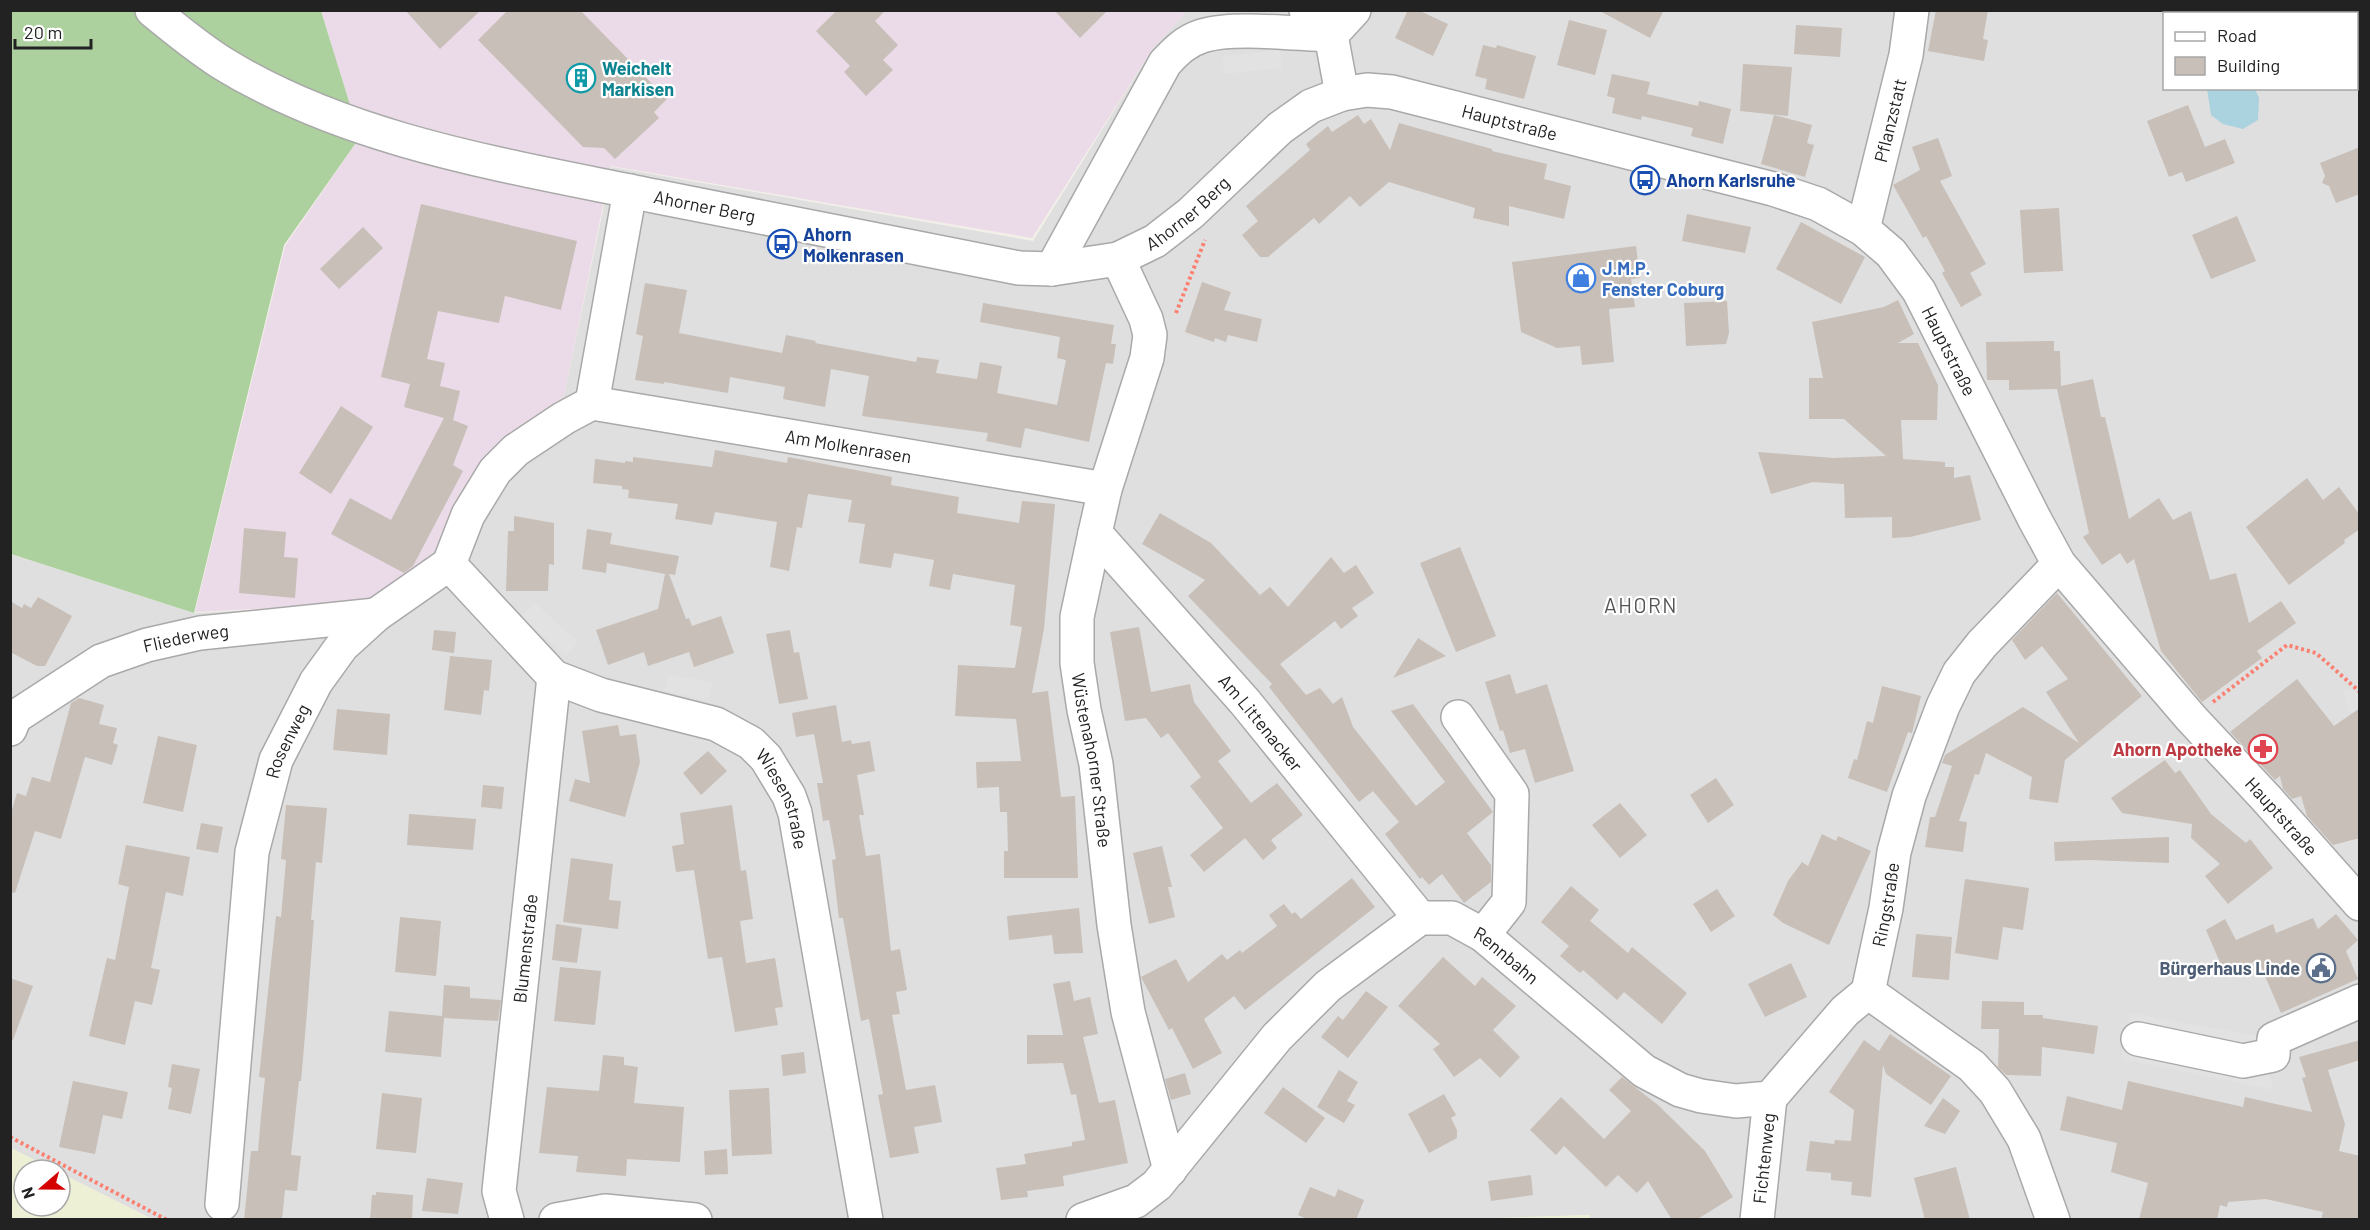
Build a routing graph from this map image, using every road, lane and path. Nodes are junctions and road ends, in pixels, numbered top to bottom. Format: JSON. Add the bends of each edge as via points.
{"nodes":[{"id":1,"x":152,"y":10,"type":"edge"},
{"id":2,"x":1306,"y":10,"type":"edge"},
{"id":3,"x":1354,"y":10,"type":"edge"},
{"id":4,"x":1912,"y":10,"type":"edge"},
{"id":5,"x":1331,"y":35,"type":"junction"},
{"id":6,"x":1342,"y":94,"type":"junction"},
{"id":7,"x":630,"y":191,"type":"junction"},
{"id":8,"x":1863,"y":229,"type":"junction"},
{"id":9,"x":1208,"y":232,"type":"dead end"},
{"id":10,"x":1118,"y":259,"type":"junction"},
{"id":11,"x":1052,"y":269,"type":"junction"},
{"id":12,"x":1173,"y":321,"type":"dead end"},
{"id":13,"x":592,"y":403,"type":"junction"},
{"id":14,"x":1105,"y":489,"type":"junction"},
{"id":15,"x":1095,"y":533,"type":"junction"},
{"id":16,"x":449,"y":564,"type":"junction"},
{"id":17,"x":2059,"y":564,"type":"junction"},
{"id":18,"x":376,"y":615,"type":"junction"},
{"id":19,"x":554,"y":677,"type":"junction"},
{"id":20,"x":2360,"y":692,"type":"edge"},
{"id":21,"x":1458,"y":717,"type":"dead end"},
{"id":22,"x":2191,"y":718,"type":"junction"},
{"id":23,"x":12,"y":720,"type":"edge"},
{"id":24,"x":2360,"y":904,"type":"edge"},
{"id":25,"x":1420,"y":918,"type":"junction"},
{"id":26,"x":1483,"y":935,"type":"junction"},
{"id":27,"x":1868,"y":992,"type":"junction"},
{"id":28,"x":2360,"y":1001,"type":"edge"},
{"id":29,"x":2138,"y":1039,"type":"dead end"},
{"id":30,"x":1770,"y":1098,"type":"junction"},
{"id":31,"x":10,"y":1137,"type":"edge"},
{"id":32,"x":1170,"y":1170,"type":"junction"},
{"id":33,"x":222,"y":1204,"type":"dead end"},
{"id":34,"x":167,"y":1220,"type":"edge"},
{"id":35,"x":507,"y":1220,"type":"edge"},
{"id":36,"x":556,"y":1220,"type":"edge"},
{"id":37,"x":695,"y":1220,"type":"edge"},
{"id":38,"x":866,"y":1220,"type":"edge"},
{"id":39,"x":1083,"y":1220,"type":"edge"},
{"id":40,"x":1757,"y":1220,"type":"edge"},
{"id":41,"x":2053,"y":1220,"type":"edge"}],
"edges":[{"from":1,"to":7,"type":"street","name":"Ahorner Berg","via":[[223,63],[318,110],[406,141]]},
{"from":2,"to":5,"type":"street"},
{"from":3,"to":5,"type":"street"},
{"from":4,"to":8,"type":"street","name":"Pflanzstatt","via":[[1906,55]]},
{"from":5,"to":6,"type":"street"},
{"from":5,"to":11,"type":"street","via":[[1224,31],[1201,36],[1179,48],[1165,63]]},
{"from":6,"to":8,"type":"street","name":"Hauptstraße","via":[[1392,92],[1761,186],[1818,204]]},
{"from":6,"to":10,"type":"street","name":"Ahorner Berg","via":[[1311,106],[1280,128],[1191,213],[1155,241]]},
{"from":7,"to":11,"type":"street","name":"Ahorner Berg","via":[[1019,268]]},
{"from":7,"to":13,"type":"street"},
{"from":8,"to":17,"type":"street","name":"Hauptstraße","via":[[1891,253],[1919,291]]},
{"from":9,"to":12,"type":"path"},
{"from":10,"to":11,"type":"street","name":"Ahorner Berg"},
{"from":10,"to":14,"type":"street","name":"Wüstenahorner Straße","via":[[1150,335],[1147,358]]},
{"from":13,"to":14,"type":"street","name":"Am Molkenrasen"},
{"from":13,"to":16,"type":"street","via":[[516,450],[495,471],[468,515]]},
{"from":14,"to":15,"type":"street","name":"Wüstenahorner Straße"},
{"from":15,"to":25,"type":"street","name":"Am Littenacker","via":[[1245,702]]},
{"from":15,"to":32,"type":"street","name":"Wüstenahorner Straße","via":[[1077,617],[1077,663],[1096,764],[1128,1012]]},
{"from":16,"to":18,"type":"street","name":"Rosenweg"},
{"from":16,"to":19,"type":"street","name":"Wiesenstraße"},
{"from":17,"to":22,"type":"street","name":"Hauptstraße"},
{"from":17,"to":27,"type":"street","name":"Ringstraße","via":[[1982,644],[1959,672],[1942,706],[1908,796]]},
{"from":18,"to":23,"type":"street","name":"Fliederweg","via":[[200,633],[147,645],[101,661]]},
{"from":18,"to":33,"type":"street","name":"Rosenweg","via":[[342,646],[316,682],[273,771],[252,852]]},
{"from":19,"to":35,"type":"street","name":"Blumenstraße","via":[[500,1191]]},
{"from":19,"to":38,"type":"street","name":"Wiesenstraße","via":[[601,695],[716,724],[759,750],[789,796]]},
{"from":20,"to":22,"type":"path","via":[[2316,653],[2287,645]]},
{"from":21,"to":26,"type":"street","via":[[1512,794],[1509,902]]},
{"from":22,"to":24,"type":"street","name":"Hauptstraße"},
{"from":25,"to":26,"type":"street","name":"Rennbahn","via":[[1452,918]]},
{"from":25,"to":32,"type":"street","via":[[1328,986],[1277,1037]]},
{"from":26,"to":30,"type":"street","name":"Rennbahn","via":[[1644,1071],[1701,1096],[1736,1101]]},
{"from":27,"to":30,"type":"street","via":[[1845,1011]]},
{"from":27,"to":41,"type":"street","via":[[1972,1066],[1995,1091],[2024,1139]]},
{"from":28,"to":29,"type":"street","via":[[2274,1039],[2272,1055],[2243,1061]]},
{"from":30,"to":40,"type":"street","name":"Fichtenweg"},
{"from":31,"to":34,"type":"path"},
{"from":32,"to":39,"type":"street","via":[[1136,1201]]},
{"from":36,"to":37,"type":"street","via":[[605,1211]]}]}
